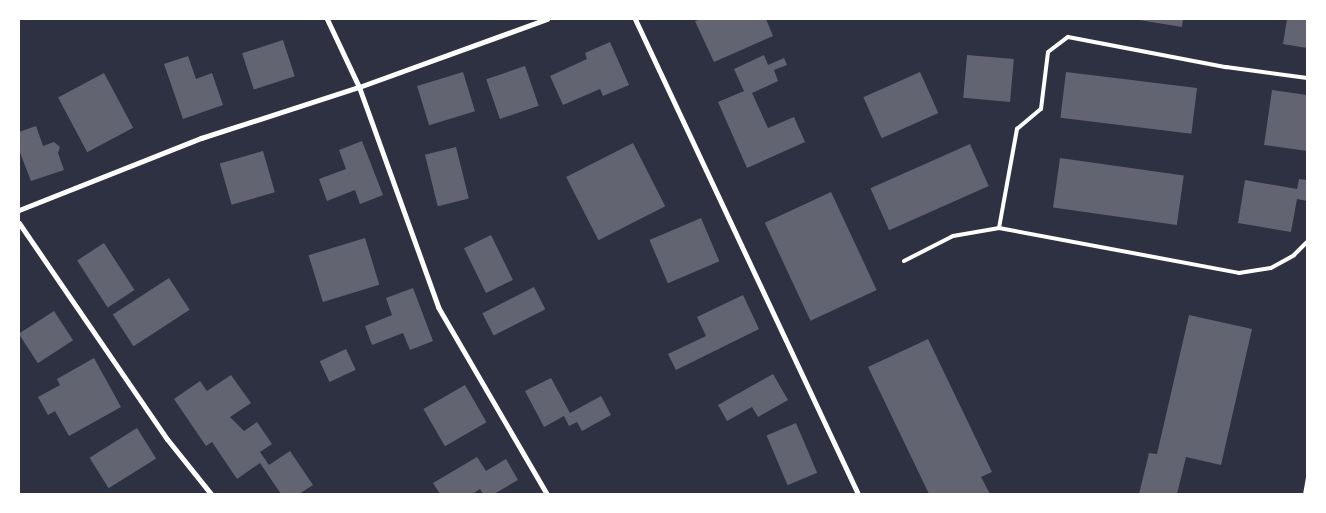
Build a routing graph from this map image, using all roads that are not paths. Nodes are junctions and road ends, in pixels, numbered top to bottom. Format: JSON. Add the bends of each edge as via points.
{"nodes":[{"id":1,"x":326,"y":19,"type":"edge"},
{"id":2,"x":547,"y":19,"type":"edge"},
{"id":3,"x":635,"y":19,"type":"edge"},
{"id":4,"x":1307,"y":78,"type":"edge"},
{"id":5,"x":359,"y":87,"type":"junction"},
{"id":6,"x":19,"y":210,"type":"edge"},
{"id":7,"x":19,"y":223,"type":"edge"},
{"id":8,"x":999,"y":228,"type":"junction"},
{"id":9,"x":1307,"y":242,"type":"edge"},
{"id":10,"x":904,"y":261,"type":"dead end"},
{"id":11,"x":211,"y":494,"type":"edge"},
{"id":12,"x":547,"y":494,"type":"edge"},
{"id":13,"x":858,"y":494,"type":"edge"}],
"edges":[{"from":1,"to":5,"type":"street"},
{"from":2,"to":5,"type":"street"},
{"from":3,"to":13,"type":"street"},
{"from":4,"to":8,"type":"lane","via":[[1226,67],[1068,37],[1048,52],[1040,109],[1017,129]]},
{"from":5,"to":6,"type":"street","via":[[201,138]]},
{"from":5,"to":12,"type":"street","via":[[438,307]]},
{"from":7,"to":11,"type":"street","via":[[167,439]]},
{"from":8,"to":9,"type":"lane","via":[[1239,273],[1271,268],[1294,255]]},
{"from":8,"to":10,"type":"lane","via":[[953,236]]}]}
